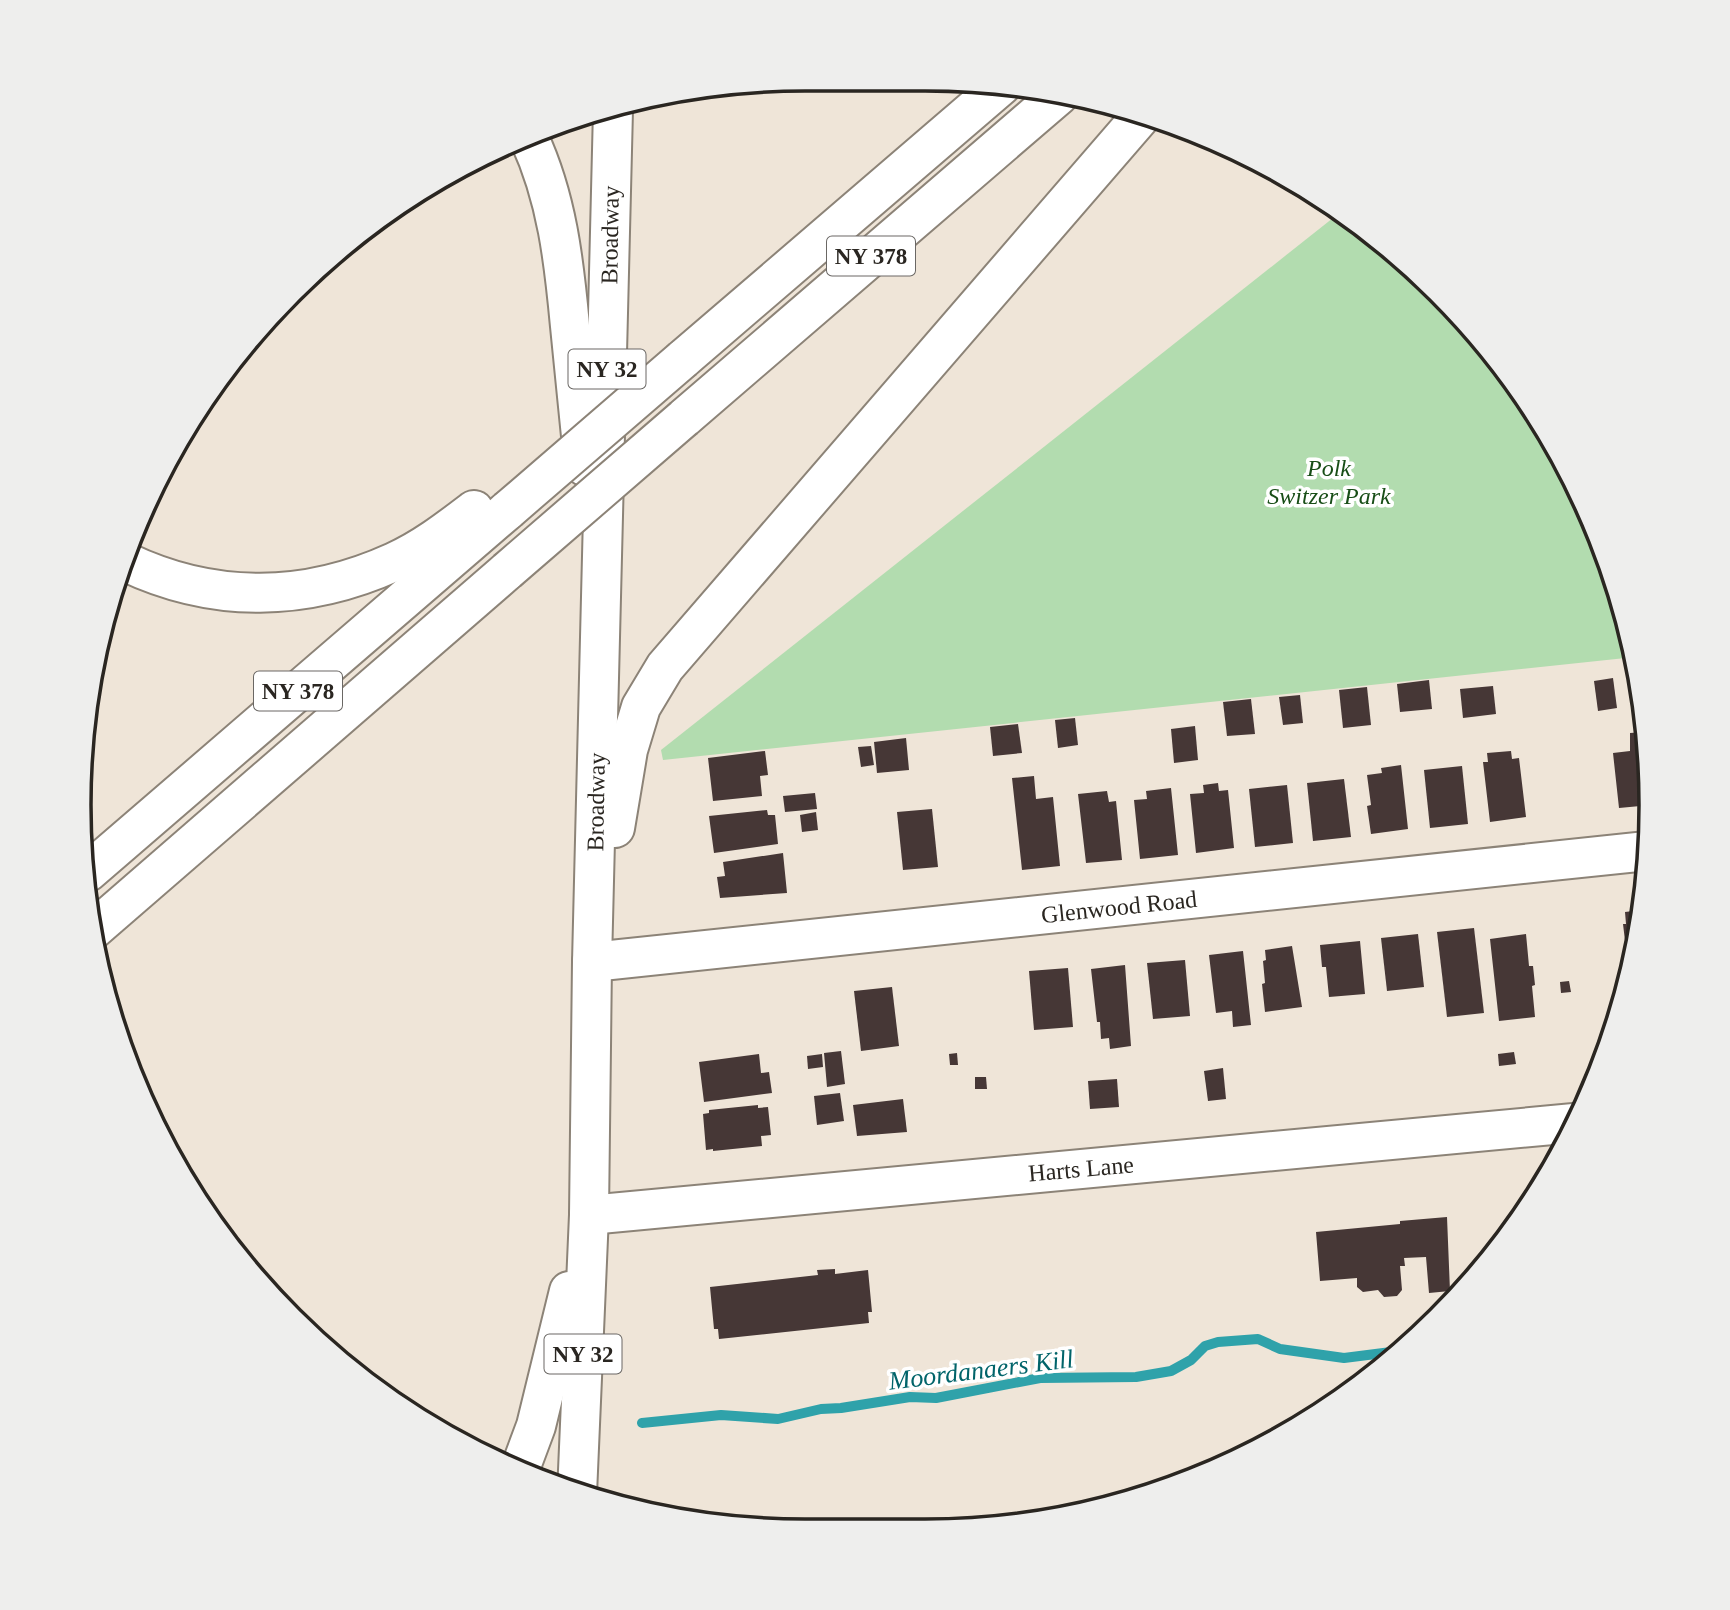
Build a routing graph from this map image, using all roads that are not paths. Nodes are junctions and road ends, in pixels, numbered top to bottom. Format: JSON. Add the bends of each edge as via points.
{"nodes":[{"id":1,"x":991,"y":95,"type":"edge"},
{"id":2,"x":1049,"y":102,"type":"edge"},
{"id":3,"x":613,"y":117,"type":"edge"},
{"id":4,"x":1135,"y":123,"type":"edge"},
{"id":5,"x":532,"y":145,"type":"edge"},
{"id":6,"x":509,"y":497,"type":"junction"},
{"id":7,"x":133,"y":565,"type":"edge"},
{"id":8,"x":600,"y":628,"type":"junction"},
{"id":9,"x":1637,"y":852,"type":"edge"},
{"id":10,"x":94,"y":866,"type":"edge"},
{"id":11,"x":158,"y":872,"type":"junction"},
{"id":12,"x":101,"y":923,"type":"edge"},
{"id":13,"x":103,"y":930,"type":"edge"},
{"id":14,"x":592,"y":962,"type":"junction"},
{"id":15,"x":1563,"y":1124,"type":"edge"},
{"id":16,"x":589,"y":1215,"type":"junction"},
{"id":17,"x":523,"y":1461,"type":"edge"},
{"id":18,"x":578,"y":1482,"type":"edge"}],
"edges":[{"from":1,"to":6,"type":"main road","name":"NY 378","number":"NY 378","bridge":true,"via":[[683,359]]},
{"from":2,"to":11,"type":"main road","name":"NY 378","number":"NY 378","bridge":true},
{"from":3,"to":8,"type":"main road","name":"Broadway","number":"NY 32"},
{"from":4,"to":14,"type":"main road","via":[[664,667],[641,708],[628,750]]},
{"from":5,"to":8,"type":"main road","via":[[562,246]]},
{"from":6,"to":7,"type":"main road","via":[[396,561],[308,590],[264,594],[217,590],[171,580]]},
{"from":6,"to":10,"type":"main road","name":"NY 378","number":"NY 378"},
{"from":8,"to":14,"type":"main road","name":"Broadway","number":"NY 32"},
{"from":9,"to":14,"type":"main road","name":"Glenwood Road"},
{"from":11,"to":12,"type":"main road","name":"NY 378","number":"NY 378"},
{"from":11,"to":13,"type":"main road"},
{"from":14,"to":16,"type":"main road","name":"Broadway","number":"NY 32"},
{"from":15,"to":16,"type":"main road","name":"Harts Lane"},
{"from":16,"to":17,"type":"main road"},
{"from":16,"to":18,"type":"main road","name":"Broadway","number":"NY 32"}]}
